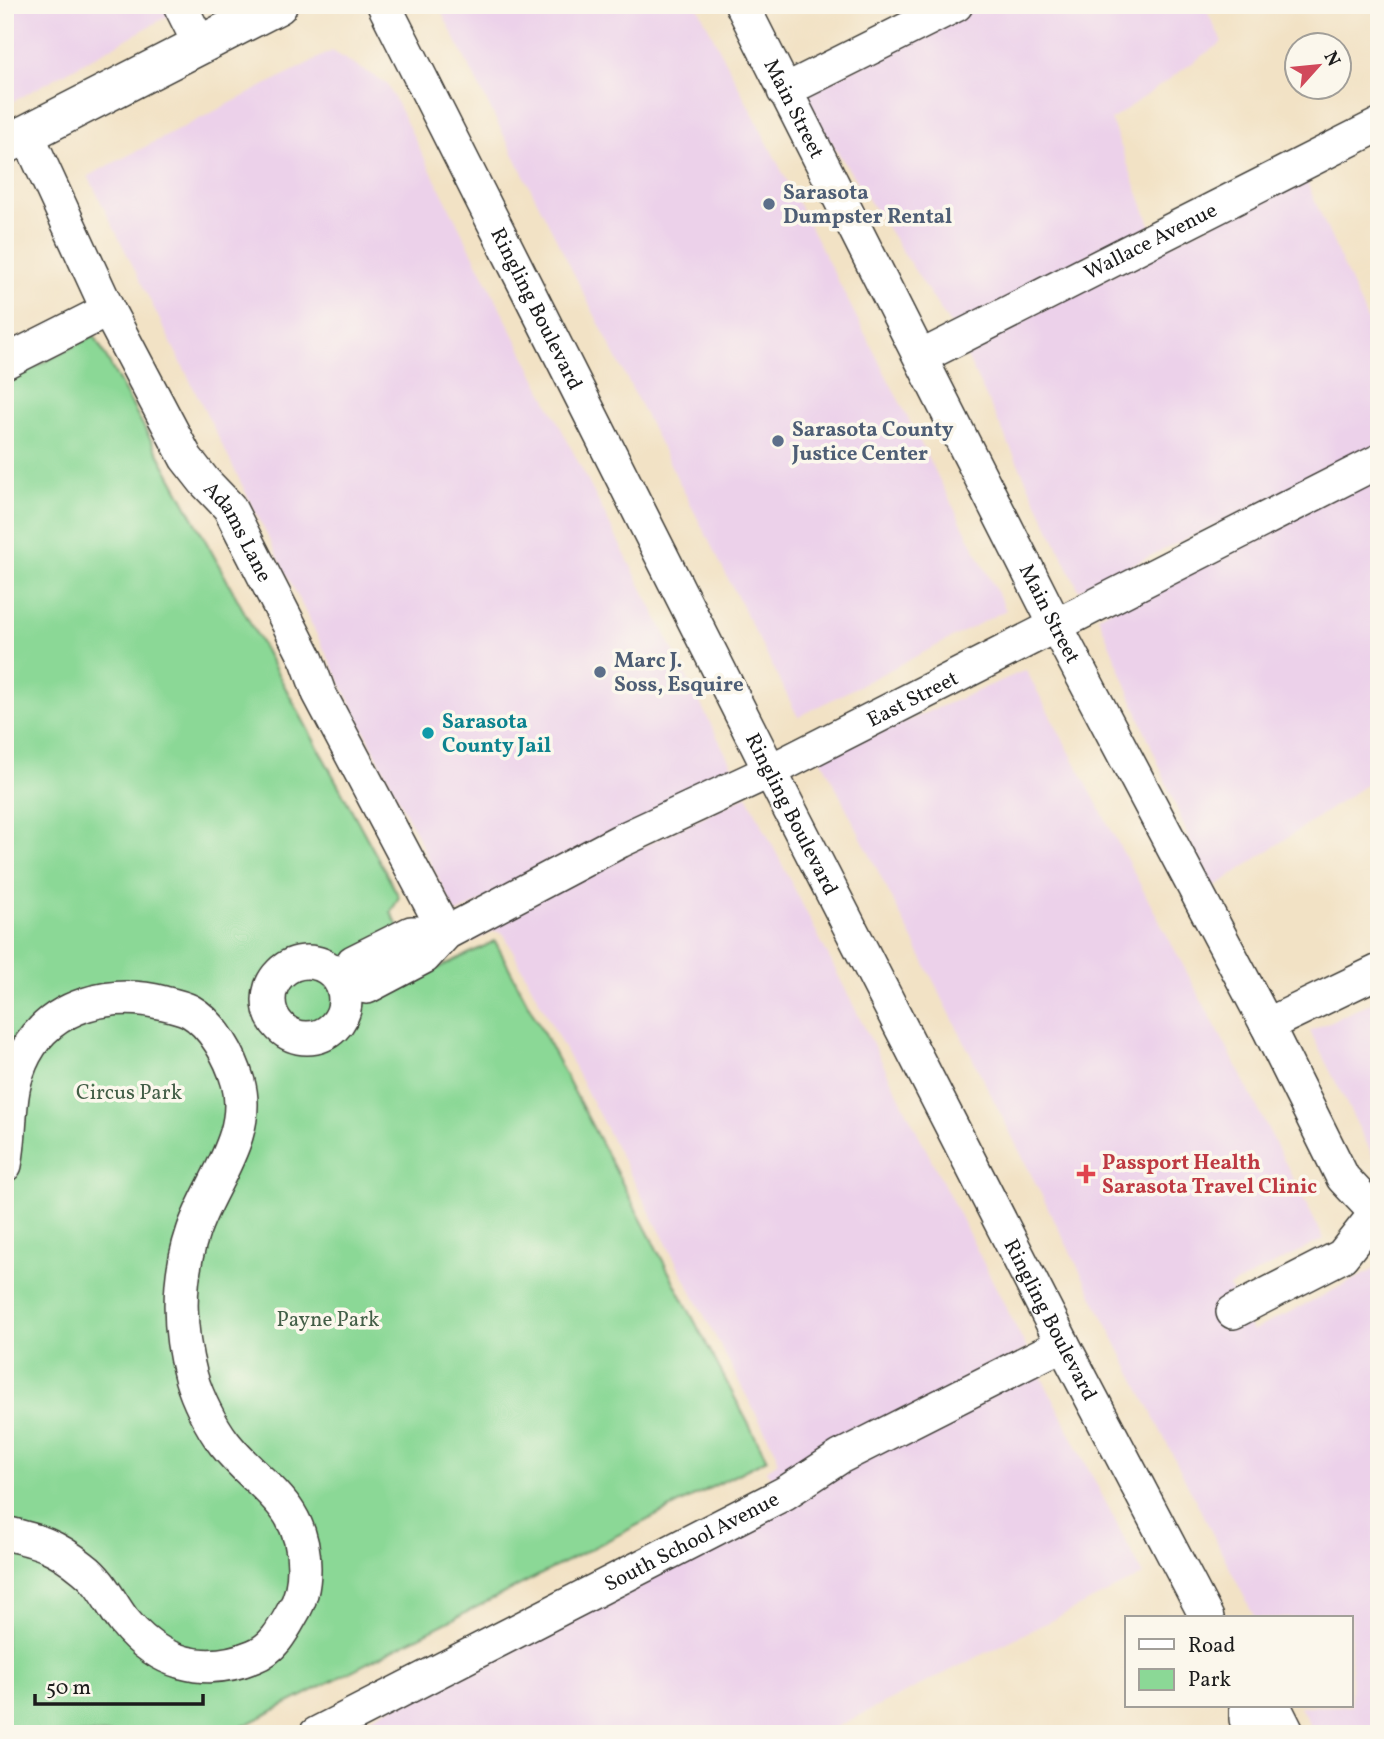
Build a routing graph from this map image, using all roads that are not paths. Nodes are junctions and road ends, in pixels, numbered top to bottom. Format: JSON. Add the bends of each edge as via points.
{"nodes":[{"id":1,"x":180,"y":5,"type":"edge"},
{"id":2,"x":278,"y":5,"type":"edge"},
{"id":3,"x":384,"y":5,"type":"edge"},
{"id":4,"x":742,"y":5,"type":"edge"},
{"id":5,"x":956,"y":5,"type":"edge"},
{"id":6,"x":200,"y":45,"type":"junction"},
{"id":7,"x":784,"y":91,"type":"junction"},
{"id":8,"x":1379,"y":125,"type":"edge"},
{"id":9,"x":16,"y":139,"type":"edge"},
{"id":10,"x":108,"y":310,"type":"junction"},
{"id":11,"x":920,"y":357,"type":"junction"},
{"id":12,"x":5,"y":362,"type":"edge"},
{"id":13,"x":1379,"y":461,"type":"edge"},
{"id":14,"x":1056,"y":626,"type":"junction"},
{"id":15,"x":770,"y":771,"type":"junction"},
{"id":16,"x":446,"y":933,"type":"junction"},
{"id":17,"x":1379,"y":971,"type":"edge"},
{"id":18,"x":342,"y":984,"type":"dead end"},
{"id":19,"x":1267,"y":1025,"type":"junction"},
{"id":20,"x":5,"y":1165,"type":"edge"},
{"id":21,"x":1377,"y":1212,"type":"edge"},
{"id":22,"x":1233,"y":1312,"type":"dead end"},
{"id":23,"x":1063,"y":1344,"type":"junction"},
{"id":24,"x":5,"y":1533,"type":"edge"},
{"id":25,"x":1206,"y":1616,"type":"edge"},
{"id":26,"x":1246,"y":1708,"type":"edge"},
{"id":27,"x":1275,"y":1708,"type":"edge"},
{"id":28,"x":316,"y":1734,"type":"edge"},
{"id":29,"x":1253,"y":1734,"type":"edge"},
{"id":30,"x":1288,"y":1734,"type":"edge"}],
"edges":[{"from":1,"to":6,"type":"street"},
{"from":2,"to":6,"type":"main road"},
{"from":3,"to":15,"type":"street","name":"Ringling Boulevard"},
{"from":4,"to":7,"type":"street","name":"Main Street"},
{"from":5,"to":7,"type":"street"},
{"from":6,"to":9,"type":"main road"},
{"from":7,"to":11,"type":"street","name":"Main Street"},
{"from":8,"to":11,"type":"street","name":"Wallace Avenue"},
{"from":9,"to":10,"type":"street","name":"Adams Lane"},
{"from":10,"to":12,"type":"street"},
{"from":10,"to":16,"type":"street","name":"Adams Lane","via":[[186,457],[229,507],[307,660],[319,693]]},
{"from":11,"to":14,"type":"street","name":"Main Street"},
{"from":13,"to":14,"type":"street","name":"East Street"},
{"from":14,"to":15,"type":"street","name":"East Street"},
{"from":14,"to":19,"type":"street","name":"Main Street"},
{"from":15,"to":16,"type":"street","name":"East Street","via":[[620,841]]},
{"from":15,"to":23,"type":"street","name":"Ringling Boulevard"},
{"from":16,"to":18,"type":"street","name":"East Street","via":[[424,957],[367,988]]},
{"from":17,"to":19,"type":"street"},
{"from":19,"to":21,"type":"street","name":"Main Street","via":[[1343,1178]]},
{"from":20,"to":24,"type":"street","via":[[10,1104],[26,1052],[46,1027],[76,1006],[114,998],[146,998],[191,1012],[211,1030],[239,1084],[241,1111],[234,1143],[192,1232],[180,1292],[183,1335],[192,1380],[222,1441],[295,1519],[304,1549],[304,1587],[277,1640],[256,1656],[216,1667],[177,1662],[149,1647],[85,1569],[47,1543]]},
{"from":21,"to":22,"type":"street","via":[[1342,1256]]},
{"from":23,"to":25,"type":"street","name":"Ringling Boulevard"},
{"from":23,"to":28,"type":"street","name":"South School Avenue"},
{"from":26,"to":29,"type":"street"},
{"from":27,"to":30,"type":"street"}]}
